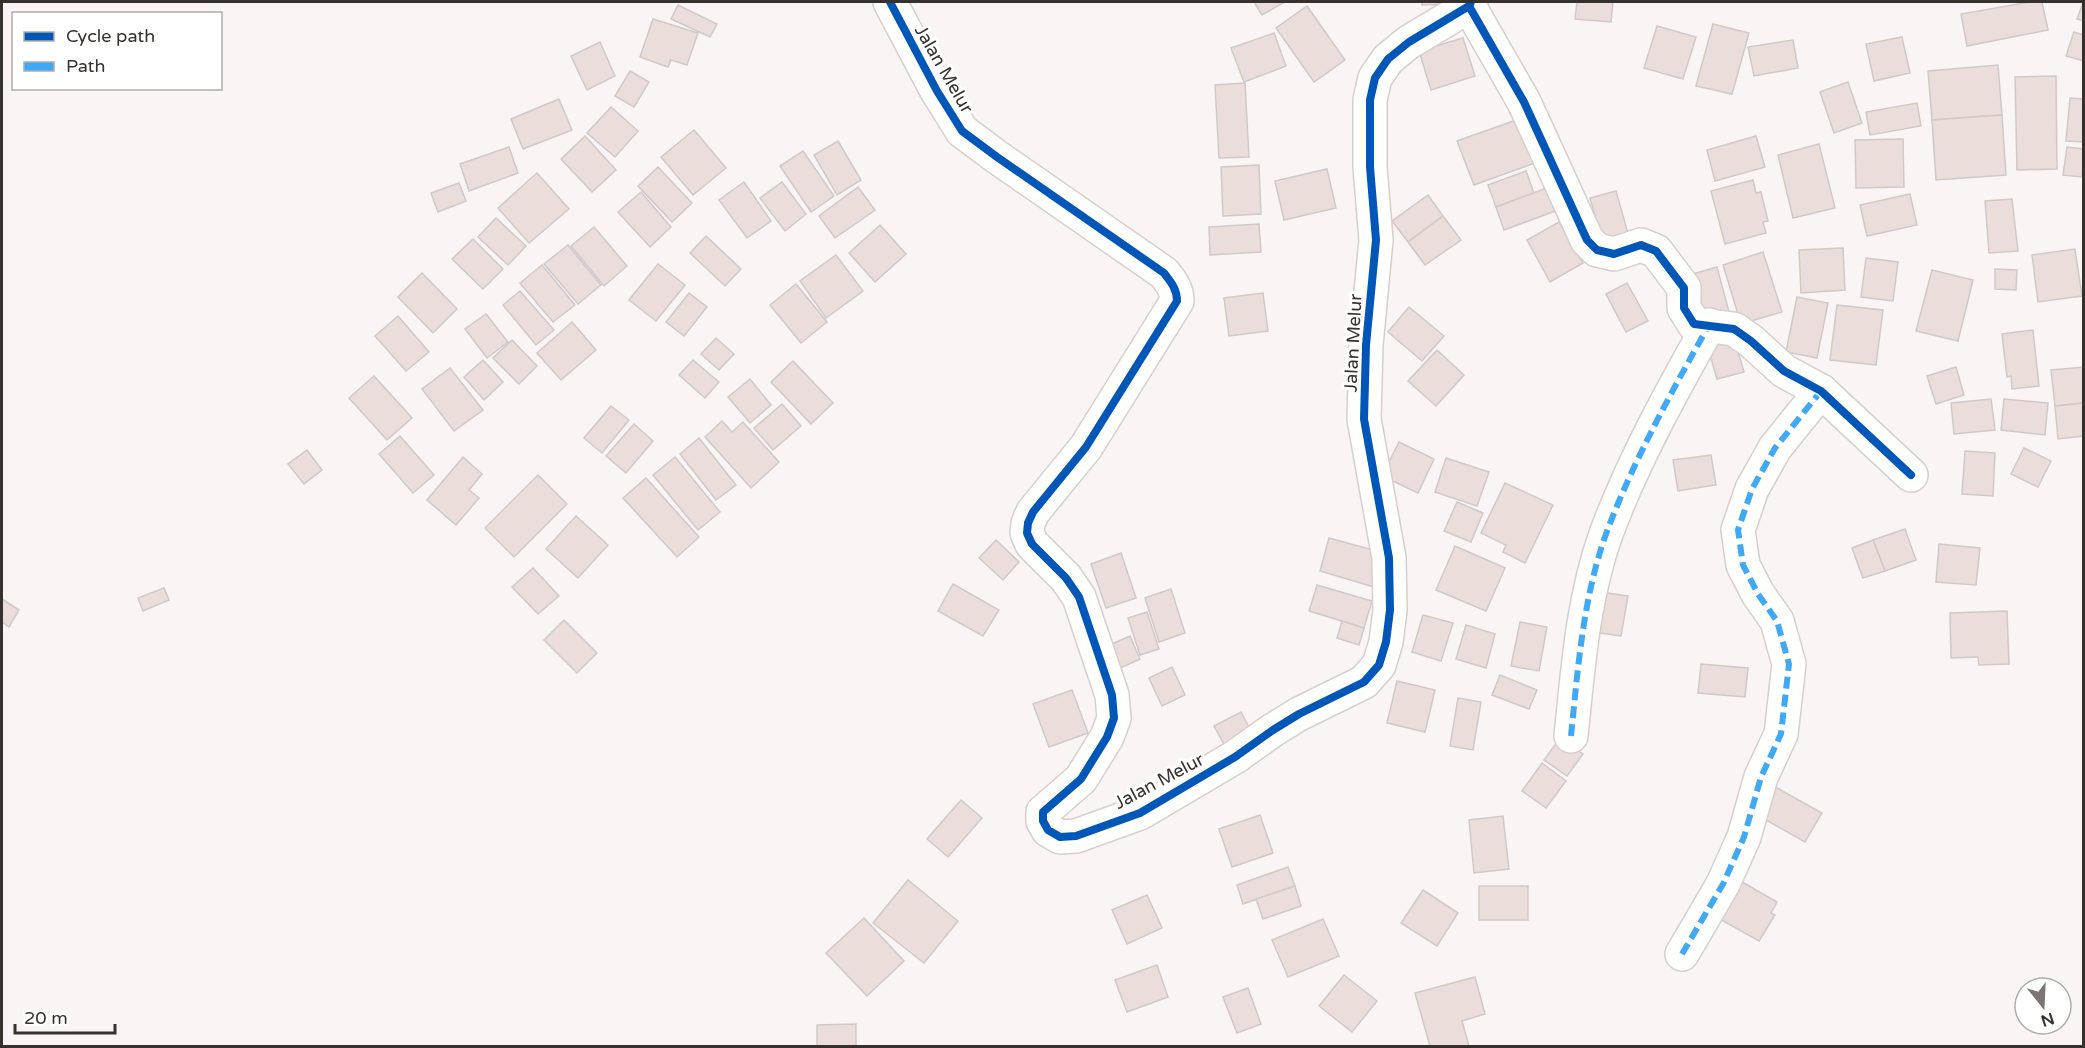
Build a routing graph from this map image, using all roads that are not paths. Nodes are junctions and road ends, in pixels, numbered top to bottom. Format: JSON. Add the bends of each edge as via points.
{"nodes":[{"id":1,"x":891,"y":2,"type":"edge"},
{"id":2,"x":1470,"y":4,"type":"edge"},
{"id":3,"x":1708,"y":325,"type":"junction"},
{"id":4,"x":1821,"y":391,"type":"junction"},
{"id":5,"x":1911,"y":475,"type":"dead end"},
{"id":6,"x":1571,"y":736,"type":"dead end"},
{"id":7,"x":1682,"y":954,"type":"dead end"}],
"edges":[{"from":1,"to":2,"type":"street","name":"Jalan Melur","via":[[962,131],[1164,273],[1177,292],[1177,301],[1086,447],[1028,523],[1032,543],[1066,578],[1078,597],[1112,695],[1114,718],[1107,737],[1081,779],[1043,812],[1048,830],[1060,837],[1076,836],[1140,813],[1290,720],[1364,682],[1379,665],[1390,610],[1389,558],[1364,418],[1376,240],[1370,100],[1375,78],[1388,59]]},
{"from":2,"to":3,"type":"street","via":[[1524,102],[1587,240],[1597,250],[1614,254],[1641,245],[1656,251],[1684,288],[1684,308],[1694,324]]},
{"from":3,"to":4,"type":"street","via":[[1734,329],[1785,371]]},
{"from":3,"to":6,"type":"street","via":[[1652,428],[1606,535],[1588,603]]},
{"from":4,"to":5,"type":"street"},
{"from":4,"to":7,"type":"street","via":[[1775,448],[1752,489],[1738,530],[1743,565],[1777,621],[1789,664],[1781,734],[1761,777],[1744,837],[1723,884]]}]}
